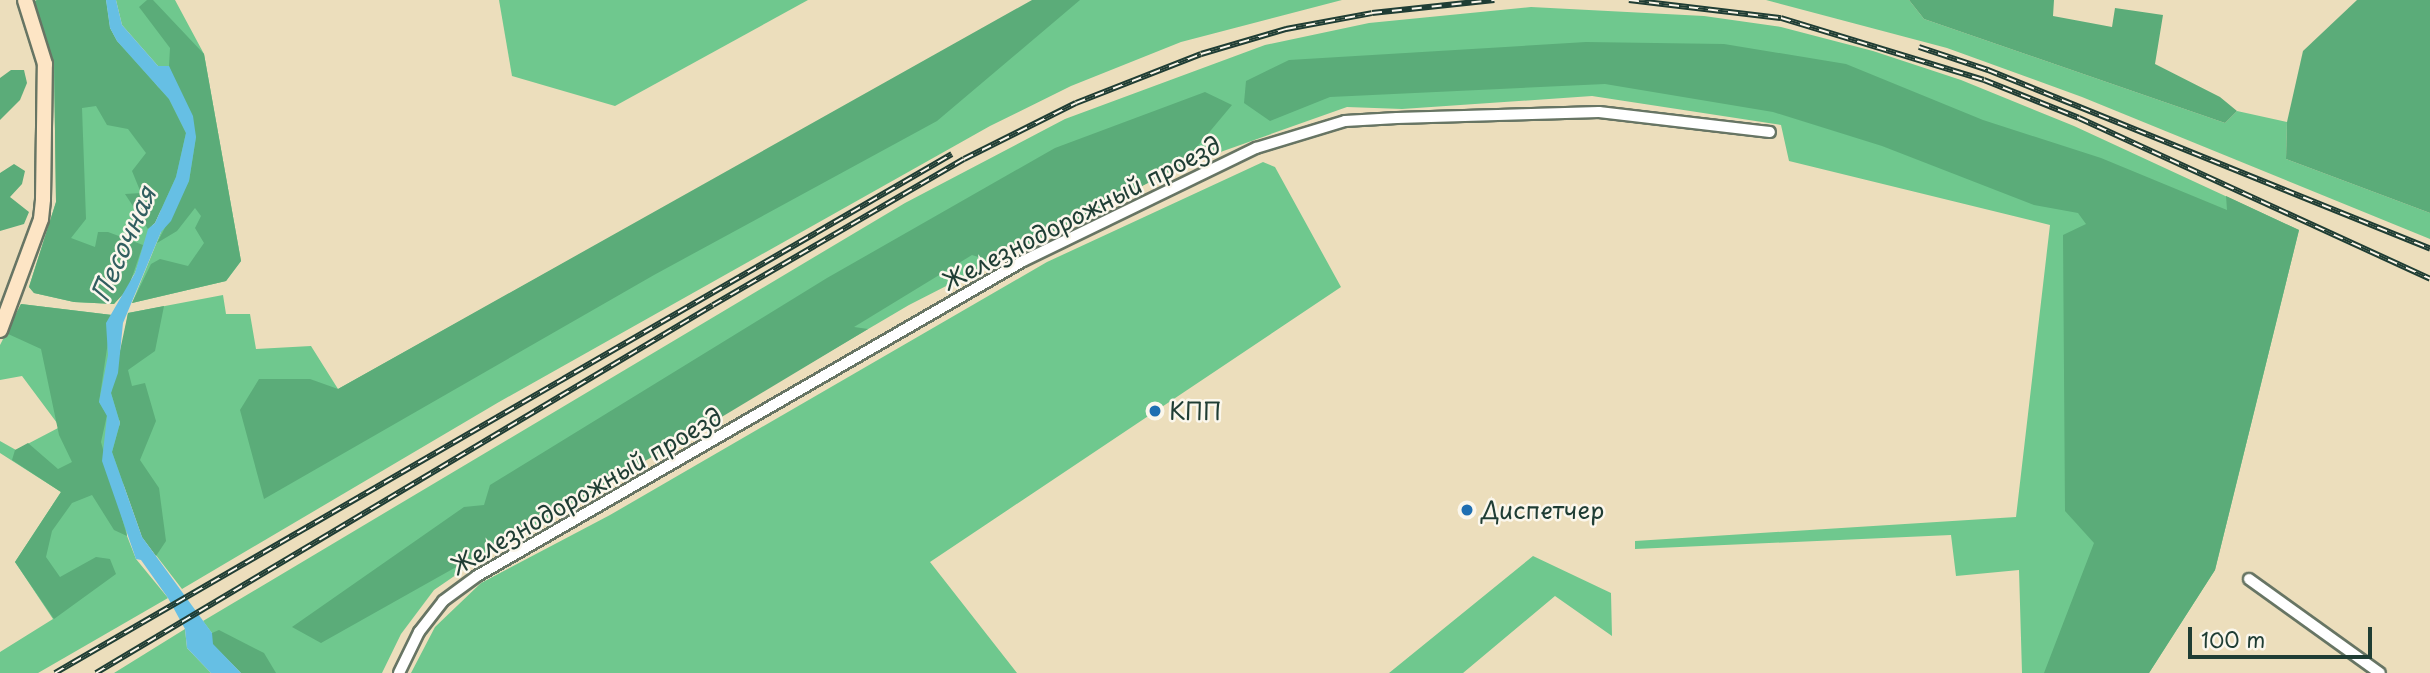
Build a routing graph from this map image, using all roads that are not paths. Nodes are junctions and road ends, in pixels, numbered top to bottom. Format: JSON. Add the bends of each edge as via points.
{"nodes":[{"id":1,"x":25,"y":0,"type":"edge"},
{"id":2,"x":1770,"y":132,"type":"dead end"},
{"id":3,"x":0,"y":330,"type":"edge"},
{"id":4,"x":2249,"y":579,"type":"dead end"},
{"id":5,"x":399,"y":673,"type":"edge"},
{"id":6,"x":2380,"y":673,"type":"edge"}],
"edges":[{"from":1,"to":3,"type":"street","via":[[45,64],[43,199],[28,259]]},
{"from":2,"to":5,"type":"street","name":"Железнодорожный проезд","via":[[1599,112],[1424,117],[1345,121],[1255,148],[1023,261],[477,576],[443,601],[419,632]]},
{"from":4,"to":6,"type":"street"}]}
